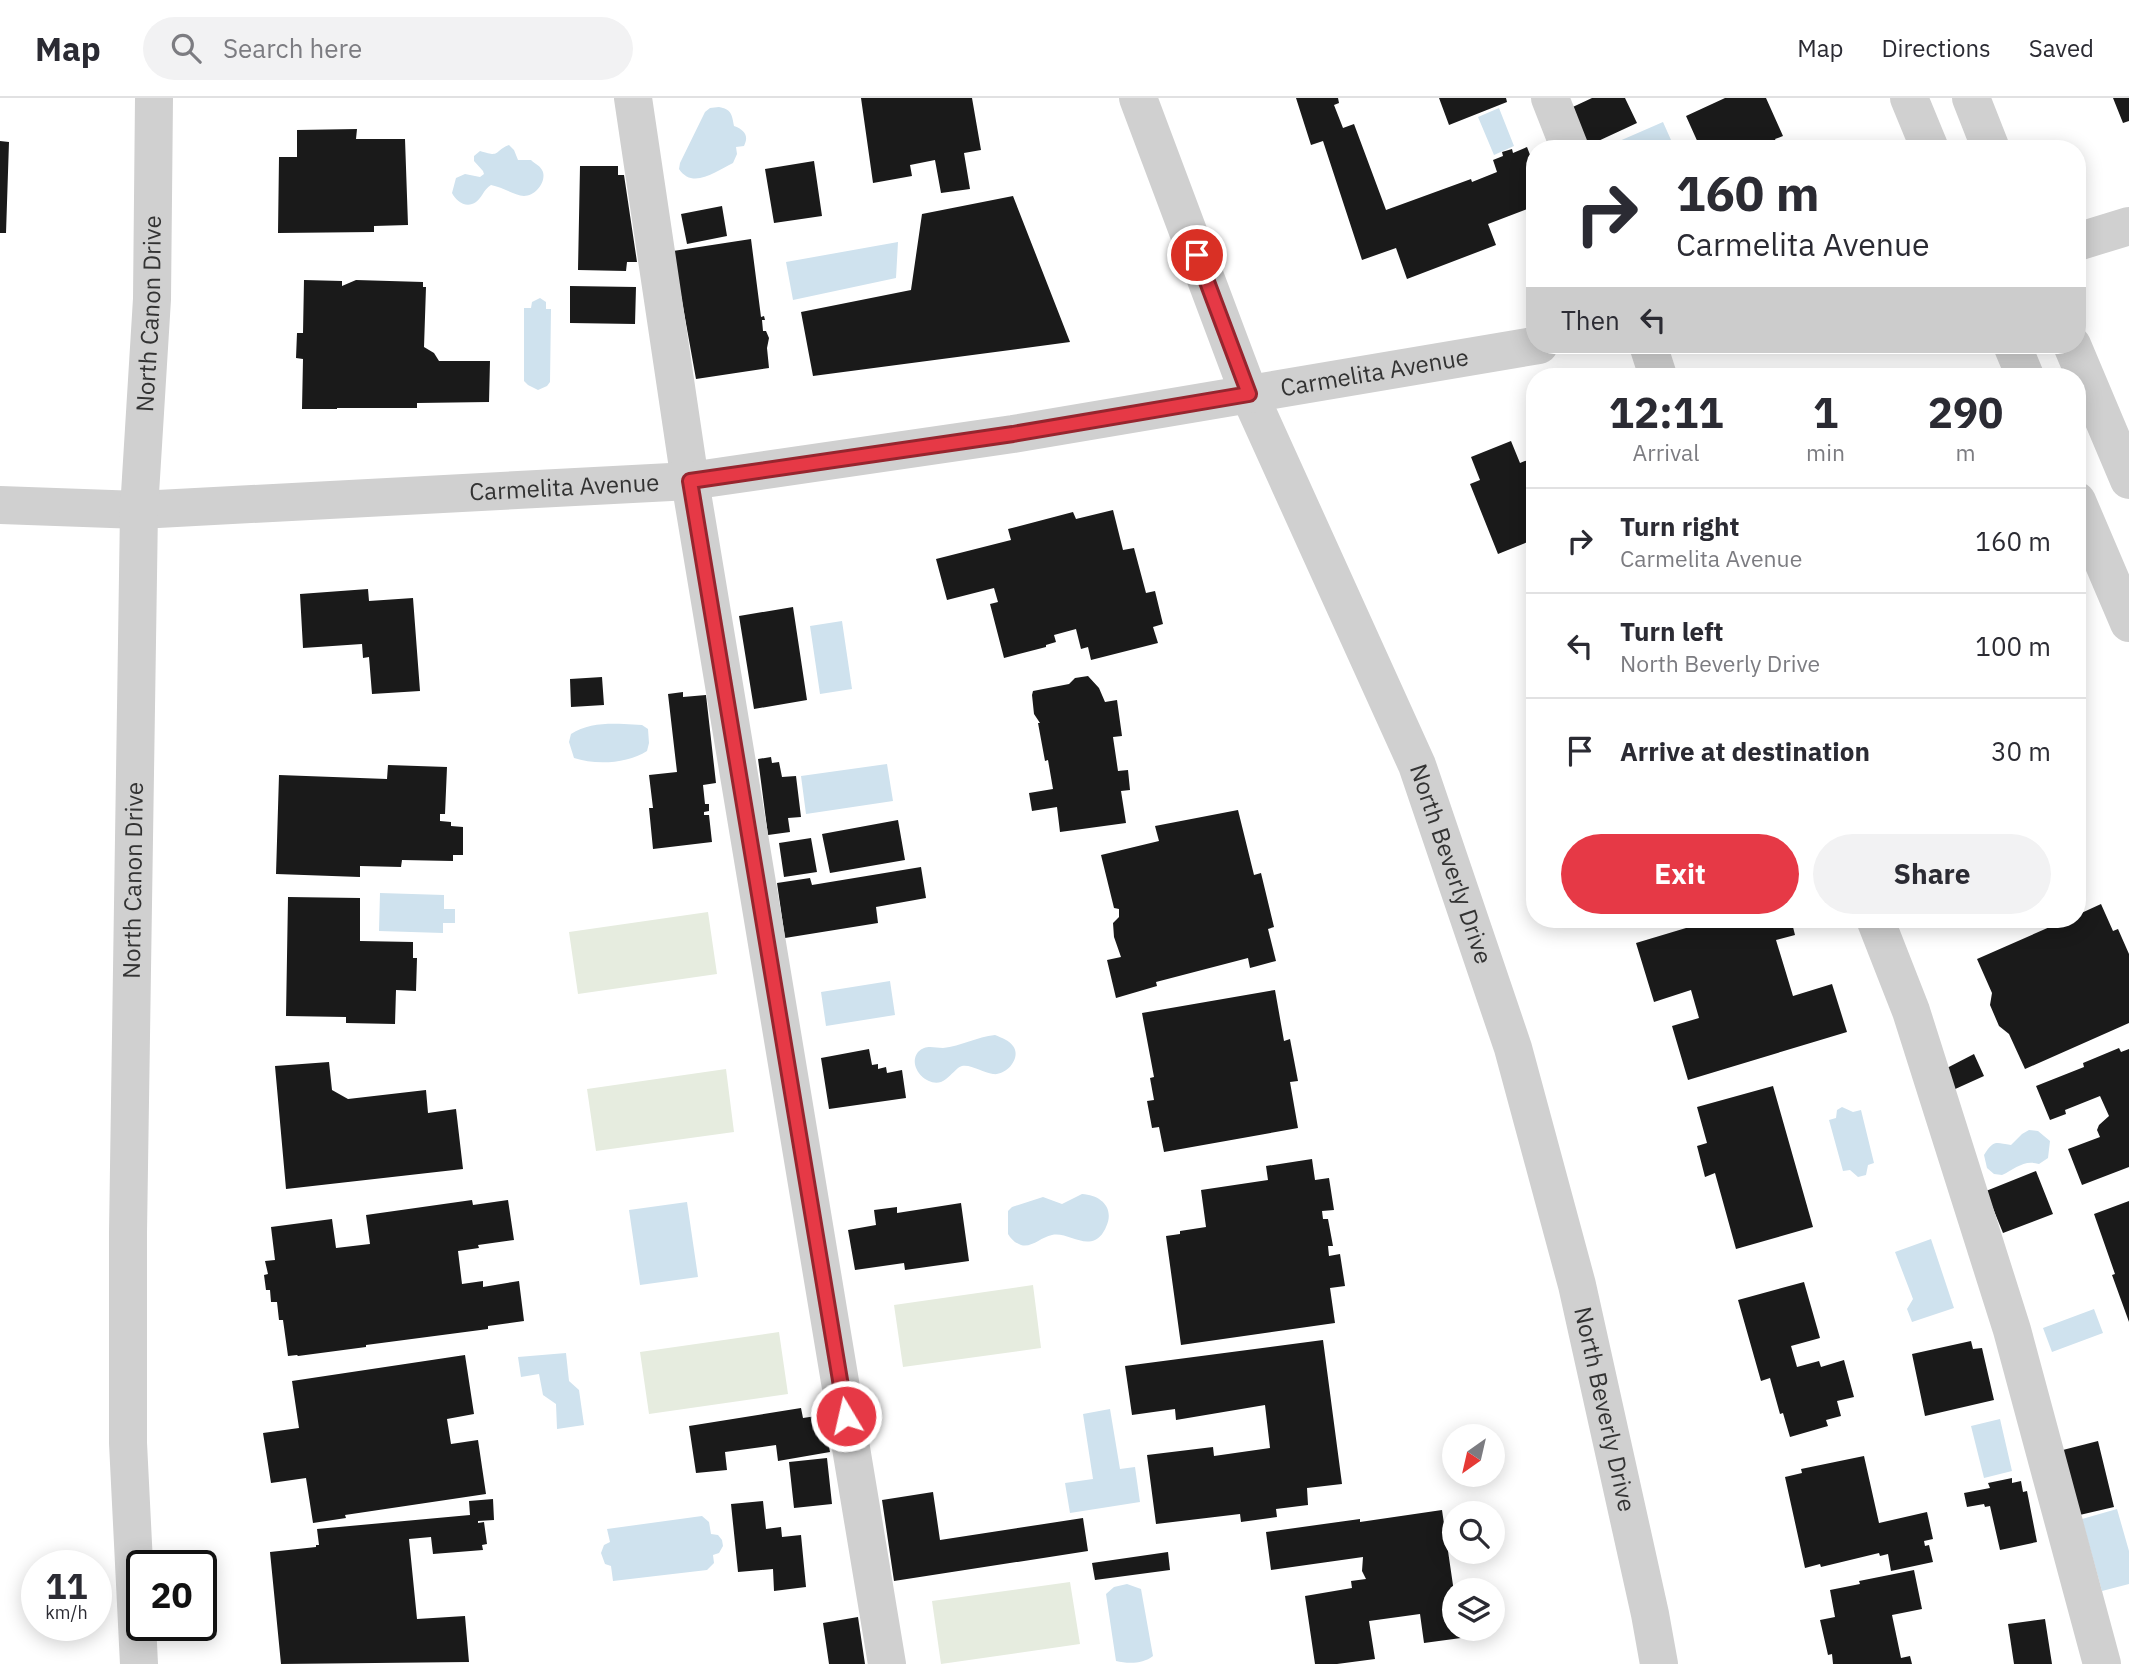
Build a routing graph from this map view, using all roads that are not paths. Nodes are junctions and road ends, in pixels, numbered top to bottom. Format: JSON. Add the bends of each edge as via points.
{"nodes":[{"id":1,"x":154,"y":98,"type":"edge"},
{"id":2,"x":633,"y":98,"type":"edge"},
{"id":3,"x":1138,"y":98,"type":"edge"},
{"id":4,"x":1550,"y":98,"type":"edge"},
{"id":5,"x":1909,"y":98,"type":"edge"},
{"id":6,"x":1971,"y":98,"type":"edge"},
{"id":7,"x":1566,"y":140,"type":"edge"},
{"id":8,"x":1926,"y":140,"type":"edge"},
{"id":9,"x":1987,"y":140,"type":"edge"},
{"id":10,"x":2129,"y":226,"type":"edge"},
{"id":11,"x":2086,"y":239,"type":"edge"},
{"id":12,"x":1526,"y":347,"type":"edge"},
{"id":13,"x":2086,"y":378,"type":"edge"},
{"id":14,"x":1249,"y":394,"type":"junction"},
{"id":15,"x":2129,"y":480,"type":"edge"},
{"id":16,"x":690,"y":481,"type":"junction"},
{"id":17,"x":0,"y":505,"type":"edge"},
{"id":18,"x":139,"y":510,"type":"junction"},
{"id":19,"x":2086,"y":522,"type":"edge"},
{"id":20,"x":2129,"y":623,"type":"edge"},
{"id":21,"x":1879,"y":928,"type":"edge"},
{"id":22,"x":139,"y":1664,"type":"edge"},
{"id":23,"x":887,"y":1664,"type":"edge"},
{"id":24,"x":1659,"y":1664,"type":"edge"},
{"id":25,"x":2102,"y":1664,"type":"edge"}],
"edges":[{"from":1,"to":18,"type":"street","name":"North Canon Drive","via":[[152,299]]},
{"from":2,"to":16,"type":"street"},
{"from":3,"to":14,"type":"street","name":"North Beverly Drive"},
{"from":4,"to":7,"type":"street"},
{"from":5,"to":8,"type":"street"},
{"from":6,"to":9,"type":"street"},
{"from":10,"to":11,"type":"street"},
{"from":12,"to":14,"type":"street","name":"Carmelita Avenue"},
{"from":13,"to":15,"type":"street"},
{"from":14,"to":16,"type":"street","name":"Carmelita Avenue"},
{"from":14,"to":24,"type":"street","name":"North Beverly Drive","via":[[1418,765],[1513,1048],[1577,1285]]},
{"from":16,"to":18,"type":"street","name":"Carmelita Avenue"},
{"from":16,"to":23,"type":"street"},
{"from":17,"to":18,"type":"street","name":"Carmelita Avenue"},
{"from":18,"to":22,"type":"street","name":"North Canon Drive","via":[[128,1233],[128,1443]]},
{"from":19,"to":20,"type":"street"},
{"from":21,"to":25,"type":"street","via":[[1911,1011],[2012,1330]]}]}
